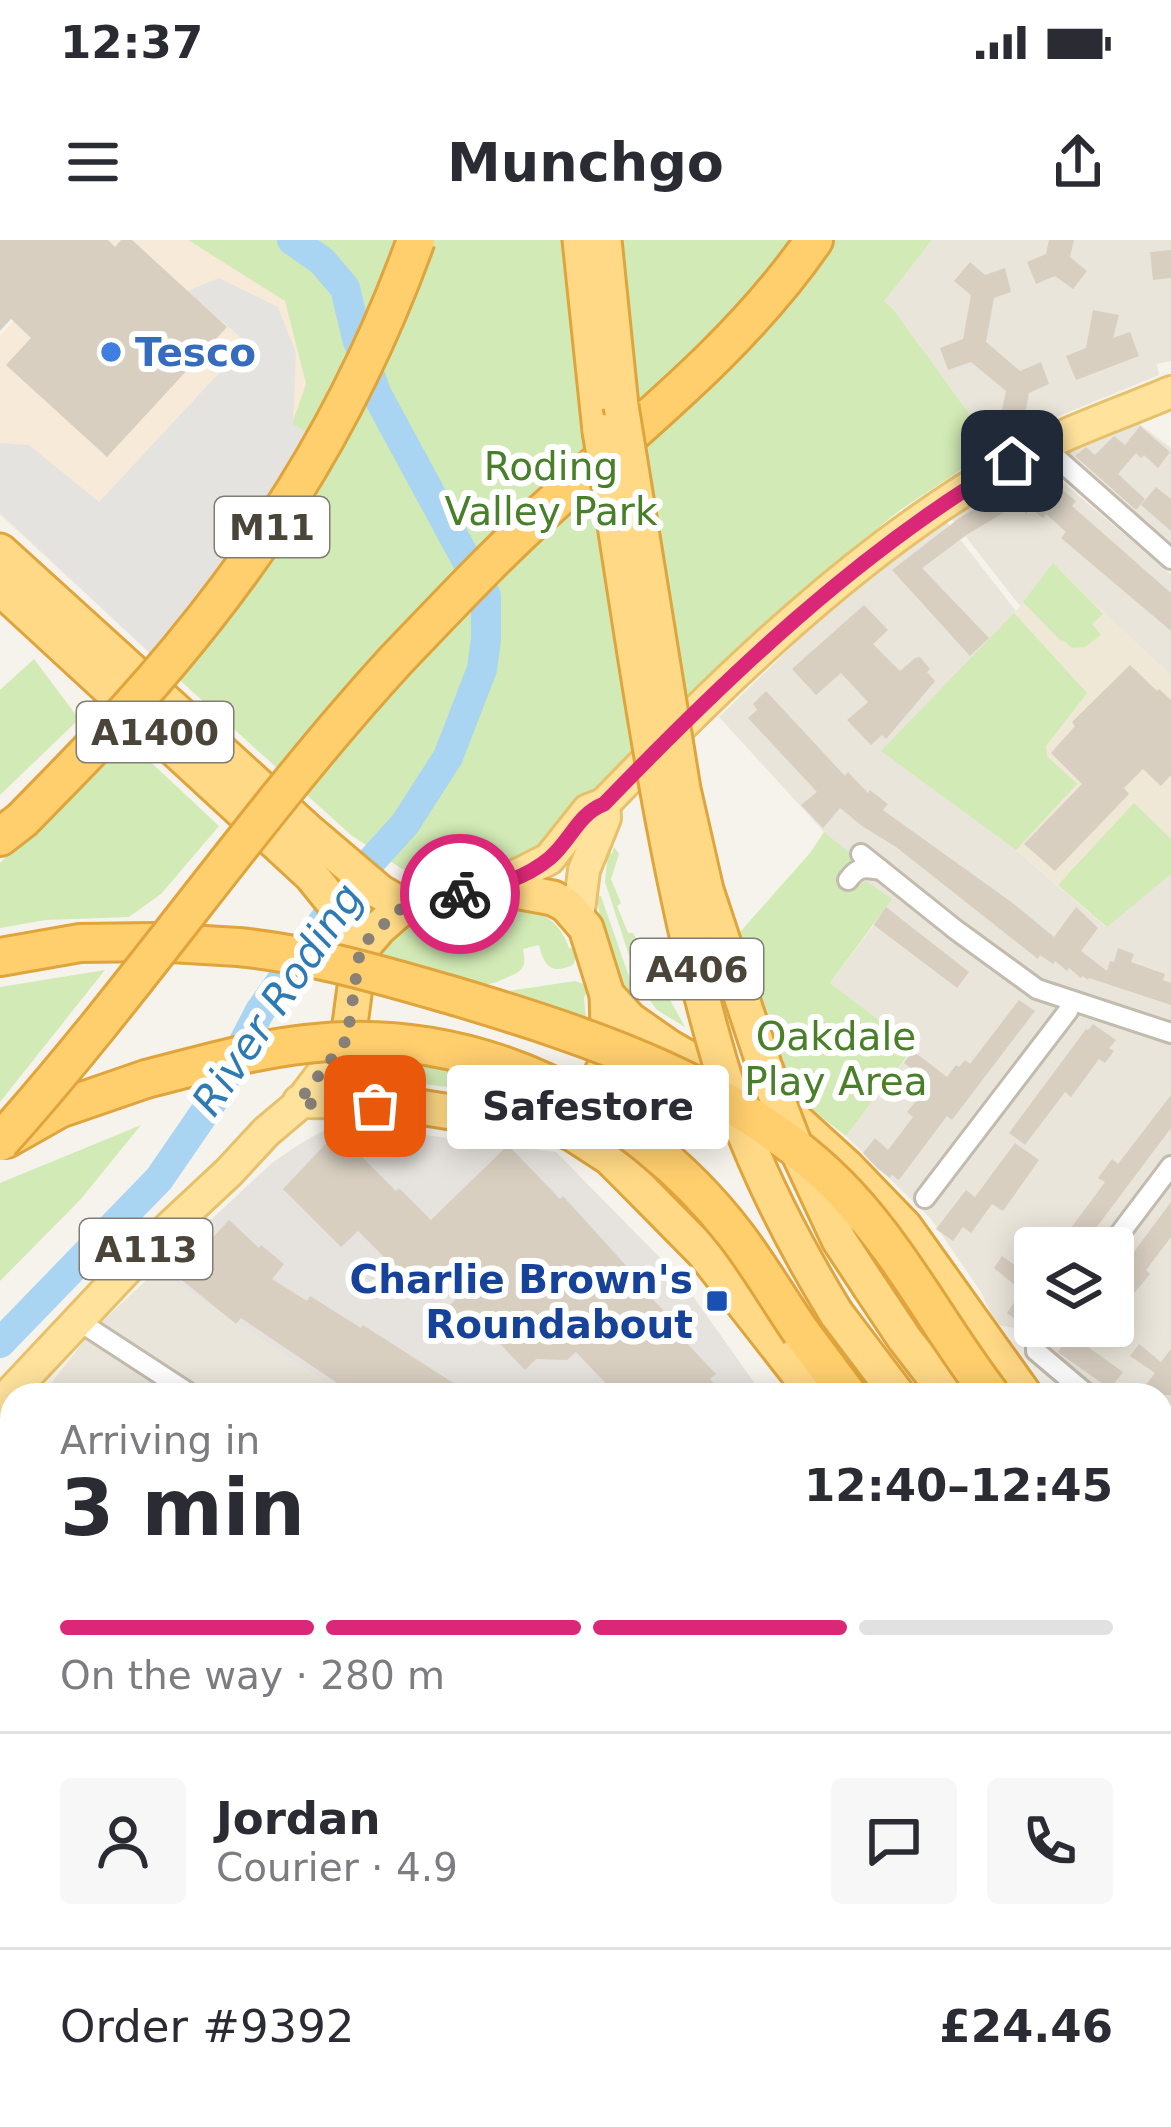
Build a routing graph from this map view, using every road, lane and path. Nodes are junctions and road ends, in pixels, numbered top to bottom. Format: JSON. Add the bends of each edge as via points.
{"nodes":[{"id":1,"x":416,"y":240,"type":"edge"},
{"id":2,"x":580,"y":240,"type":"edge"},
{"id":3,"x":604,"y":240,"type":"edge"},
{"id":4,"x":814,"y":240,"type":"edge"},
{"id":5,"x":1171,"y":392,"type":"edge"},
{"id":6,"x":611,"y":418,"type":"junction"},
{"id":7,"x":1042,"y":445,"type":"junction"},
{"id":8,"x":0,"y":551,"type":"edge"},
{"id":9,"x":1171,"y":560,"type":"edge"},
{"id":10,"x":0,"y":588,"type":"edge"},
{"id":11,"x":604,"y":804,"type":"junction"},
{"id":12,"x":0,"y":837,"type":"edge"},
{"id":13,"x":861,"y":854,"type":"dead end"},
{"id":14,"x":881,"y":870,"type":"junction"},
{"id":15,"x":848,"y":880,"type":"dead end"},
{"id":16,"x":494,"y":887,"type":"junction"},
{"id":17,"x":392,"y":899,"type":"junction"},
{"id":18,"x":578,"y":918,"type":"junction"},
{"id":19,"x":346,"y":922,"type":"junction"},
{"id":20,"x":0,"y":957,"type":"edge"},
{"id":21,"x":607,"y":995,"type":"junction"},
{"id":22,"x":1071,"y":1001,"type":"junction"},
{"id":23,"x":1171,"y":1033,"type":"edge"},
{"id":24,"x":347,"y":1039,"type":"junction"},
{"id":25,"x":299,"y":1101,"type":"junction"},
{"id":26,"x":401,"y":1104,"type":"junction"},
{"id":27,"x":537,"y":1118,"type":"junction"},
{"id":28,"x":0,"y":1142,"type":"edge"},
{"id":29,"x":1171,"y":1166,"type":"edge"},
{"id":30,"x":920,"y":1190,"type":"dead end"},
{"id":31,"x":1125,"y":1227,"type":"edge"},
{"id":32,"x":76,"y":1321,"type":"junction"},
{"id":33,"x":1036,"y":1347,"type":"edge"},
{"id":34,"x":19,"y":1383,"type":"edge"},
{"id":35,"x":173,"y":1383,"type":"edge"},
{"id":36,"x":806,"y":1383,"type":"edge"},
{"id":37,"x":839,"y":1383,"type":"edge"},
{"id":38,"x":889,"y":1383,"type":"edge"},
{"id":39,"x":939,"y":1383,"type":"edge"},
{"id":40,"x":982,"y":1383,"type":"edge"},
{"id":41,"x":1016,"y":1383,"type":"edge"},
{"id":42,"x":1072,"y":1383,"type":"edge"}],
"edges":[{"from":1,"to":12,"type":"highway","number":"M11","bridge":true,"via":[[350,399],[267,535],[171,662]]},
{"from":2,"to":6,"type":"highway","number":"A406"},
{"from":3,"to":6,"type":"highway","number":"A406"},
{"from":4,"to":28,"type":"highway","bridge":true,"via":[[703,366],[550,505],[341,720]]},
{"from":5,"to":7,"type":"main road"},
{"from":6,"to":38,"type":"highway","number":"A406","bridge":true,"via":[[679,899],[722,1068],[799,1253]]},
{"from":6,"to":39,"type":"highway","number":"A406","bridge":true,"via":[[706,890],[764,1065],[839,1240]]},
{"from":7,"to":9,"type":"street"},
{"from":7,"to":11,"type":"main road","via":[[868,560],[771,641]]},
{"from":8,"to":17,"type":"highway","number":"A1400"},
{"from":10,"to":19,"type":"highway","number":"A1400","via":[[310,875]]},
{"from":11,"to":16,"type":"main road","via":[[589,810],[549,859]]},
{"from":11,"to":18,"type":"main road"},
{"from":13,"to":14,"type":"street"},
{"from":14,"to":15,"type":"street","via":[[865,867]]},
{"from":14,"to":22,"type":"street","via":[[1037,989]]},
{"from":16,"to":17,"type":"highway"},
{"from":16,"to":18,"type":"highway","via":[[553,898]]},
{"from":17,"to":19,"type":"highway","via":[[380,927]]},
{"from":18,"to":21,"type":"highway"},
{"from":19,"to":24,"type":"highway","number":"A113"},
{"from":20,"to":40,"type":"highway","bridge":true,"via":[[80,943],[154,942],[304,956],[520,1016],[675,1075],[748,1115],[847,1195]]},
{"from":21,"to":27,"type":"highway","via":[[609,1059],[598,1080]]},
{"from":21,"to":41,"type":"highway","number":"A406","via":[[669,1046],[793,1118],[847,1167],[905,1227]]},
{"from":22,"to":23,"type":"street"},
{"from":22,"to":30,"type":"street","via":[[938,1181]]},
{"from":24,"to":25,"type":"main road","number":"A113"},
{"from":24,"to":26,"type":"highway","via":[[360,1066]]},
{"from":25,"to":26,"type":"main road"},
{"from":25,"to":32,"type":"main road","number":"A113"},
{"from":26,"to":27,"type":"highway"},
{"from":27,"to":36,"type":"highway","via":[[610,1158],[703,1252]]},
{"from":28,"to":37,"type":"highway","bridge":true,"via":[[58,1109],[146,1079],[306,1043],[421,1044],[488,1058],[570,1093],[672,1165],[734,1233]]},
{"from":29,"to":31,"type":"street"},
{"from":32,"to":34,"type":"main road","number":"A113"},
{"from":32,"to":35,"type":"street"},
{"from":33,"to":42,"type":"street"}]}
